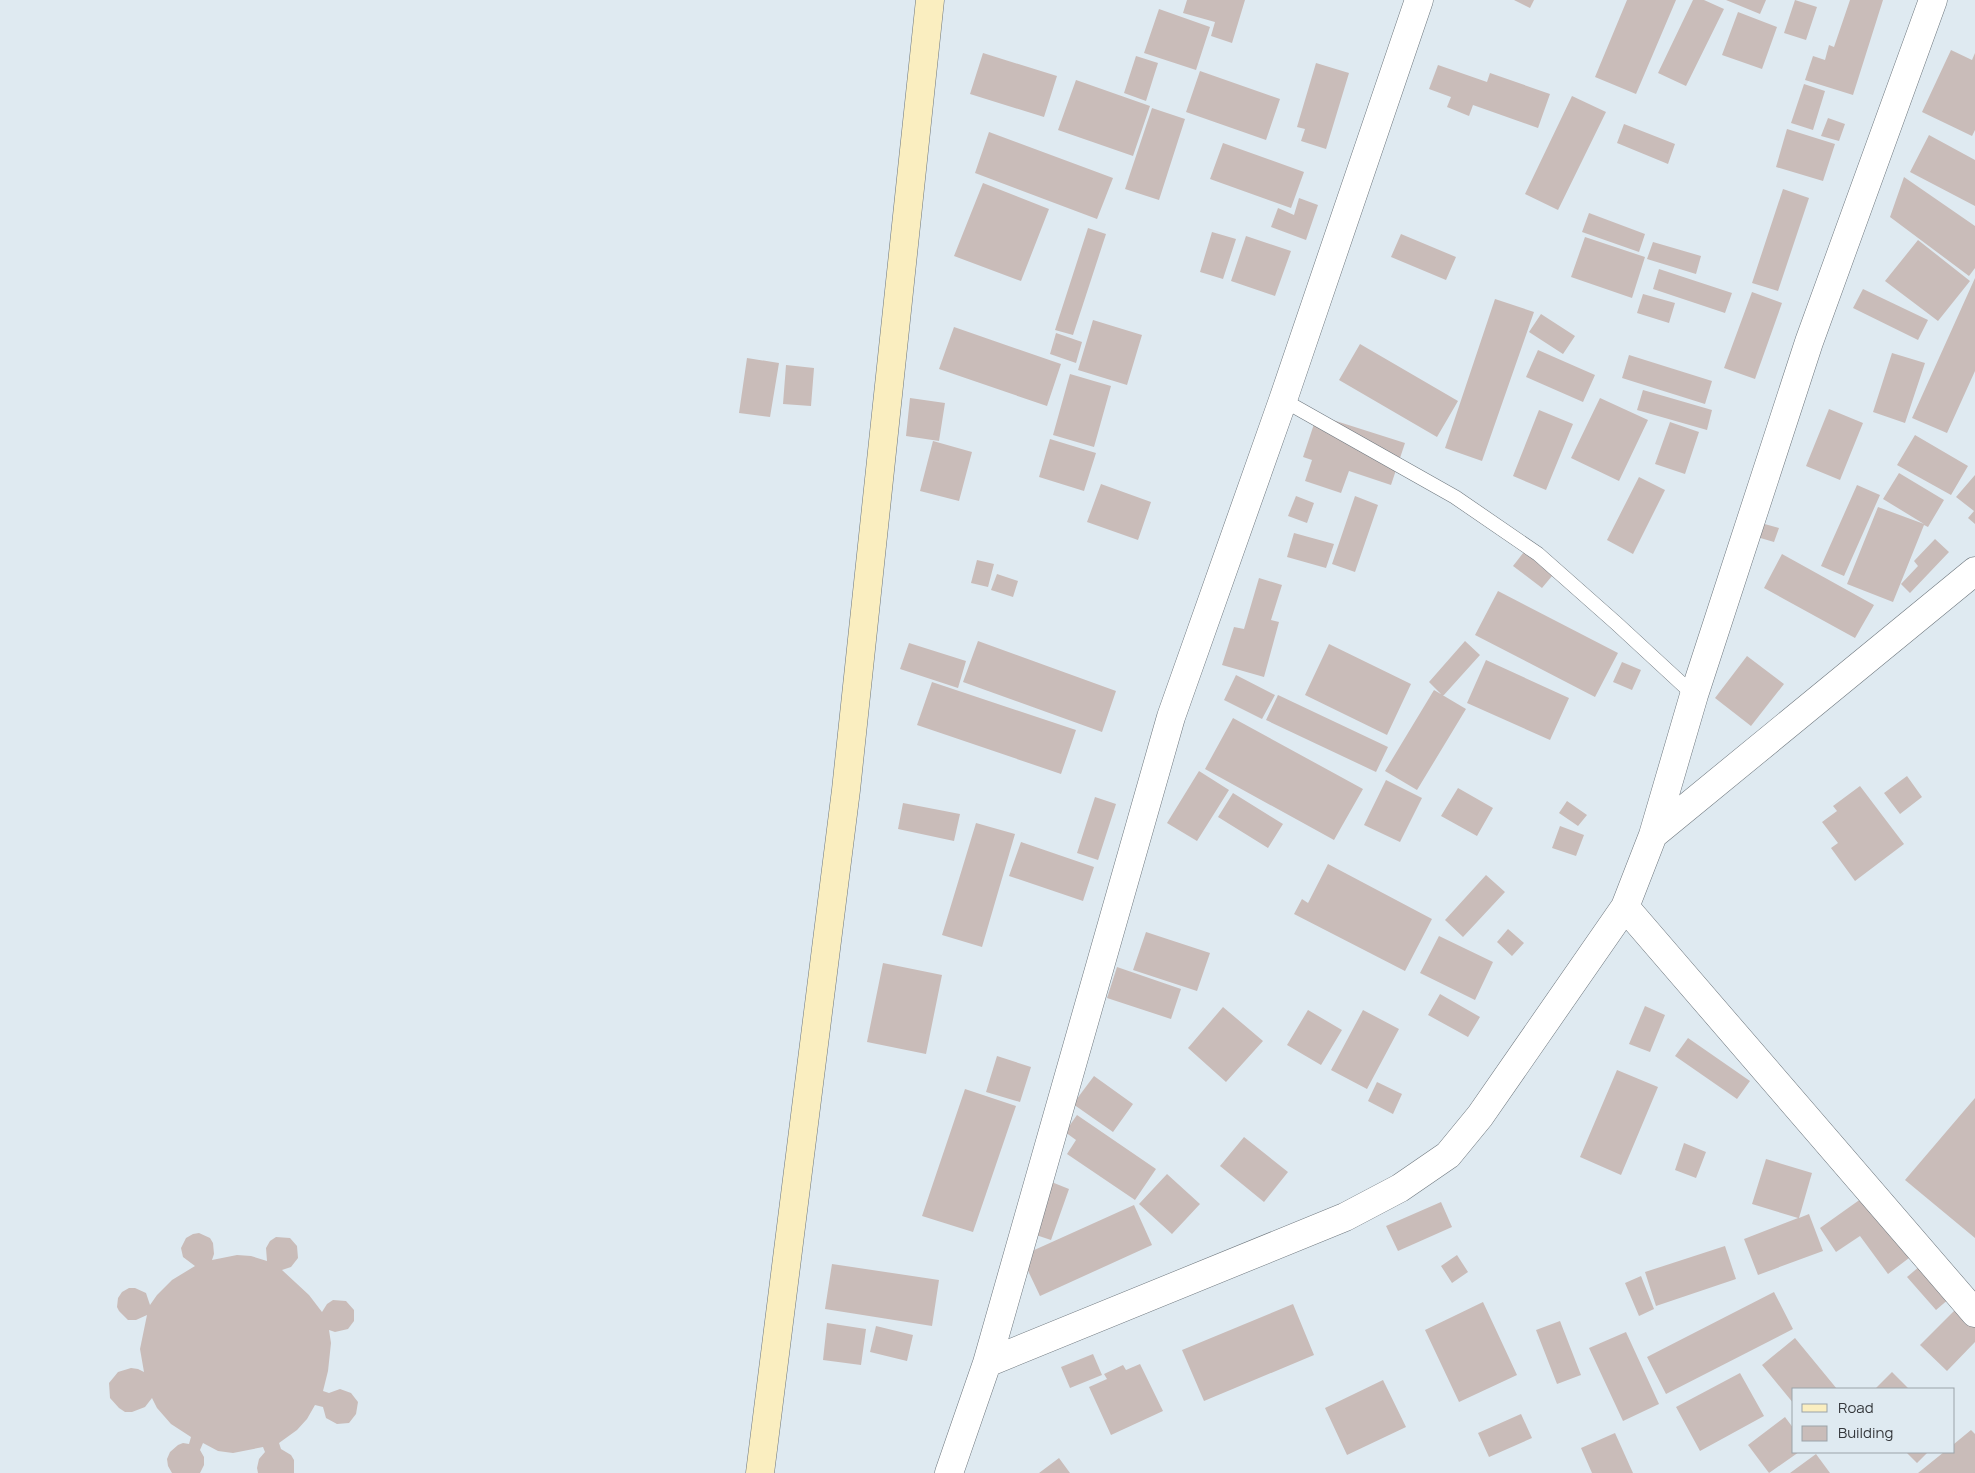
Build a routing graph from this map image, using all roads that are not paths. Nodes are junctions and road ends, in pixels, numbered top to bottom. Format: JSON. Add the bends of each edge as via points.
{"nodes":[{"id":1,"x":930,"y":0,"type":"edge"},
{"id":2,"x":1419,"y":0,"type":"edge"},
{"id":3,"x":1932,"y":0,"type":"edge"},
{"id":4,"x":1283,"y":400,"type":"junction"},
{"id":5,"x":1975,"y":571,"type":"edge"},
{"id":6,"x":1694,"y":695,"type":"junction"},
{"id":7,"x":1653,"y":835,"type":"junction"},
{"id":8,"x":1625,"y":907,"type":"junction"},
{"id":9,"x":1975,"y":1313,"type":"edge"},
{"id":10,"x":987,"y":1363,"type":"junction"},
{"id":11,"x":760,"y":1473,"type":"edge"},
{"id":12,"x":949,"y":1473,"type":"edge"}],
"edges":[{"from":1,"to":11,"type":"street","via":[[844,800]]},
{"from":2,"to":4,"type":"street"},
{"from":3,"to":6,"type":"street","via":[[1810,342]]},
{"from":4,"to":6,"type":"lane","via":[[1454,497],[1538,554]]},
{"from":4,"to":10,"type":"street","via":[[1170,717]]},
{"from":5,"to":7,"type":"street"},
{"from":6,"to":7,"type":"street"},
{"from":7,"to":8,"type":"street"},
{"from":8,"to":9,"type":"street"},
{"from":8,"to":10,"type":"street","via":[[1480,1116],[1448,1155],[1400,1188],[1345,1217]]},
{"from":10,"to":12,"type":"street"}]}
